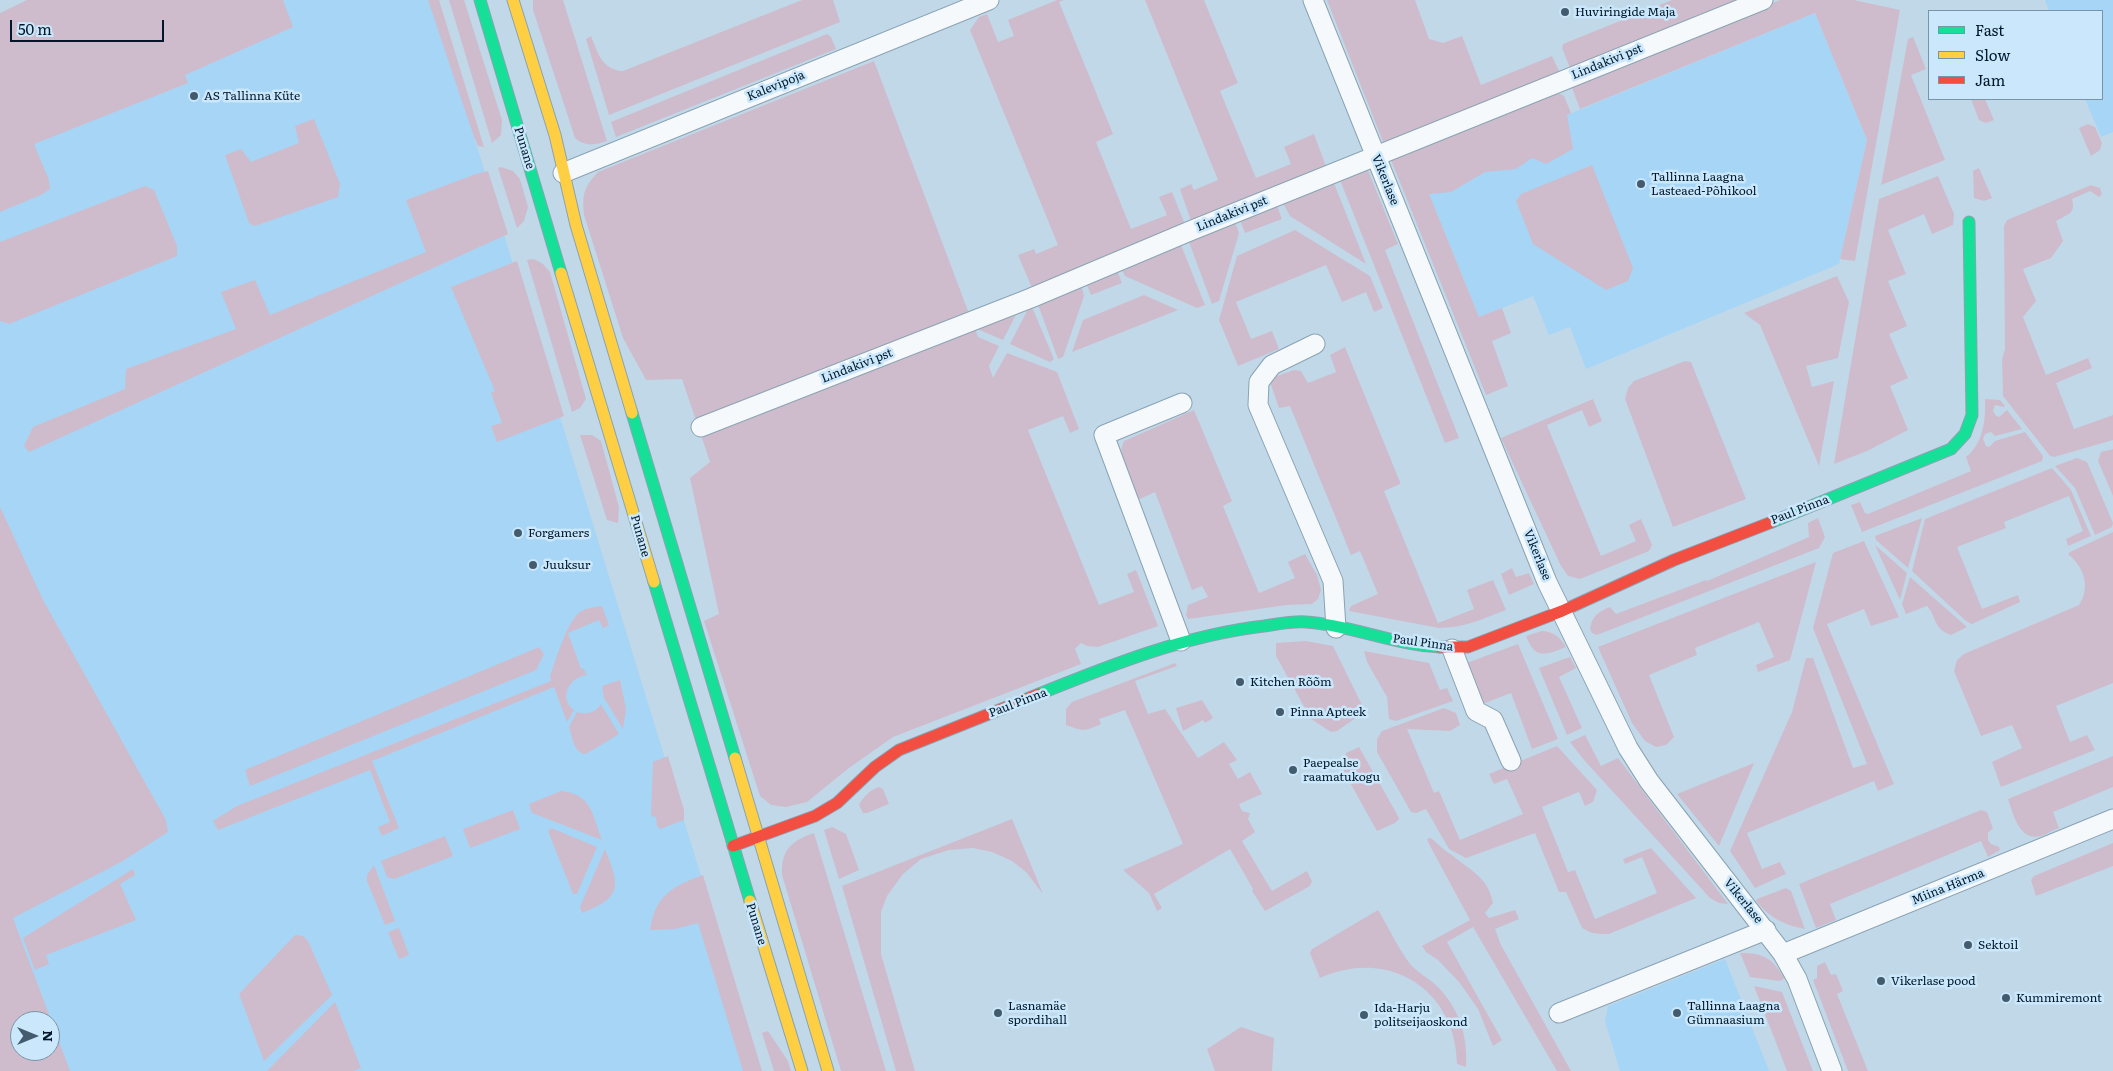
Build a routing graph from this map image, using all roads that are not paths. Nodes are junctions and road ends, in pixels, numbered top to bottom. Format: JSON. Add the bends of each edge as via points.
{"nodes":[{"id":1,"x":480,"y":0,"type":"edge"},
{"id":2,"x":513,"y":0,"type":"edge"},
{"id":3,"x":989,"y":0,"type":"edge"},
{"id":4,"x":1313,"y":0,"type":"edge"},
{"id":5,"x":1763,"y":0,"type":"edge"},
{"id":6,"x":1376,"y":157,"type":"junction"},
{"id":7,"x":563,"y":173,"type":"junction"},
{"id":8,"x":1969,"y":222,"type":"dead end"},
{"id":9,"x":1315,"y":344,"type":"dead end"},
{"id":10,"x":1182,"y":402,"type":"dead end"},
{"id":11,"x":701,"y":428,"type":"dead end"},
{"id":12,"x":1562,"y":611,"type":"junction"},
{"id":13,"x":1336,"y":628,"type":"junction"},
{"id":14,"x":1181,"y":641,"type":"junction"},
{"id":15,"x":1452,"y":649,"type":"junction"},
{"id":16,"x":1511,"y":761,"type":"dead end"},
{"id":17,"x":2113,"y":819,"type":"edge"},
{"id":18,"x":758,"y":836,"type":"junction"},
{"id":19,"x":733,"y":846,"type":"junction"},
{"id":20,"x":1766,"y":930,"type":"junction"},
{"id":21,"x":1783,"y":954,"type":"junction"},
{"id":22,"x":1559,"y":1013,"type":"dead end"},
{"id":23,"x":802,"y":1071,"type":"edge"},
{"id":24,"x":828,"y":1071,"type":"edge"},
{"id":25,"x":1832,"y":1071,"type":"edge"}],
"edges":[{"from":1,"to":19,"type":"main road","name":"Punane"},
{"from":2,"to":7,"type":"main road","via":[[555,135]]},
{"from":3,"to":7,"type":"street","name":"Kalevipoja"},
{"from":4,"to":6,"type":"street","name":"Vikerlase"},
{"from":5,"to":6,"type":"street","name":"Lindakivi pst"},
{"from":6,"to":11,"type":"street","name":"Lindakivi pst"},
{"from":6,"to":12,"type":"street","name":"Vikerlase","via":[[1547,582]]},
{"from":7,"to":18,"type":"main road"},
{"from":8,"to":12,"type":"main road","name":"Paul Pinna","via":[[1972,415],[1968,431],[1960,442],[1951,449],[1674,560]]},
{"from":9,"to":13,"type":"street","via":[[1272,364],[1259,382],[1258,405],[1333,581]]},
{"from":10,"to":14,"type":"street","via":[[1104,435]]},
{"from":12,"to":15,"type":"main road","name":"Paul Pinna","via":[[1468,647]]},
{"from":12,"to":20,"type":"street","name":"Vikerlase","via":[[1628,748],[1649,781]]},
{"from":13,"to":14,"type":"main road","name":"Paul Pinna","via":[[1299,622]]},
{"from":13,"to":15,"type":"main road","name":"Paul Pinna"},
{"from":14,"to":18,"type":"main road","name":"Paul Pinna","via":[[912,744],[875,767],[836,803],[815,816]]},
{"from":15,"to":16,"type":"street","via":[[1476,711],[1493,720]]},
{"from":17,"to":21,"type":"street","name":"Miina Härma"},
{"from":18,"to":19,"type":"main road","name":"Paul Pinna"},
{"from":18,"to":24,"type":"main road"},
{"from":19,"to":23,"type":"main road","name":"Punane"},
{"from":20,"to":21,"type":"street","name":"Vikerlase"},
{"from":20,"to":22,"type":"street"},
{"from":21,"to":25,"type":"street","name":"Vikerlase","via":[[1797,979]]}]}
